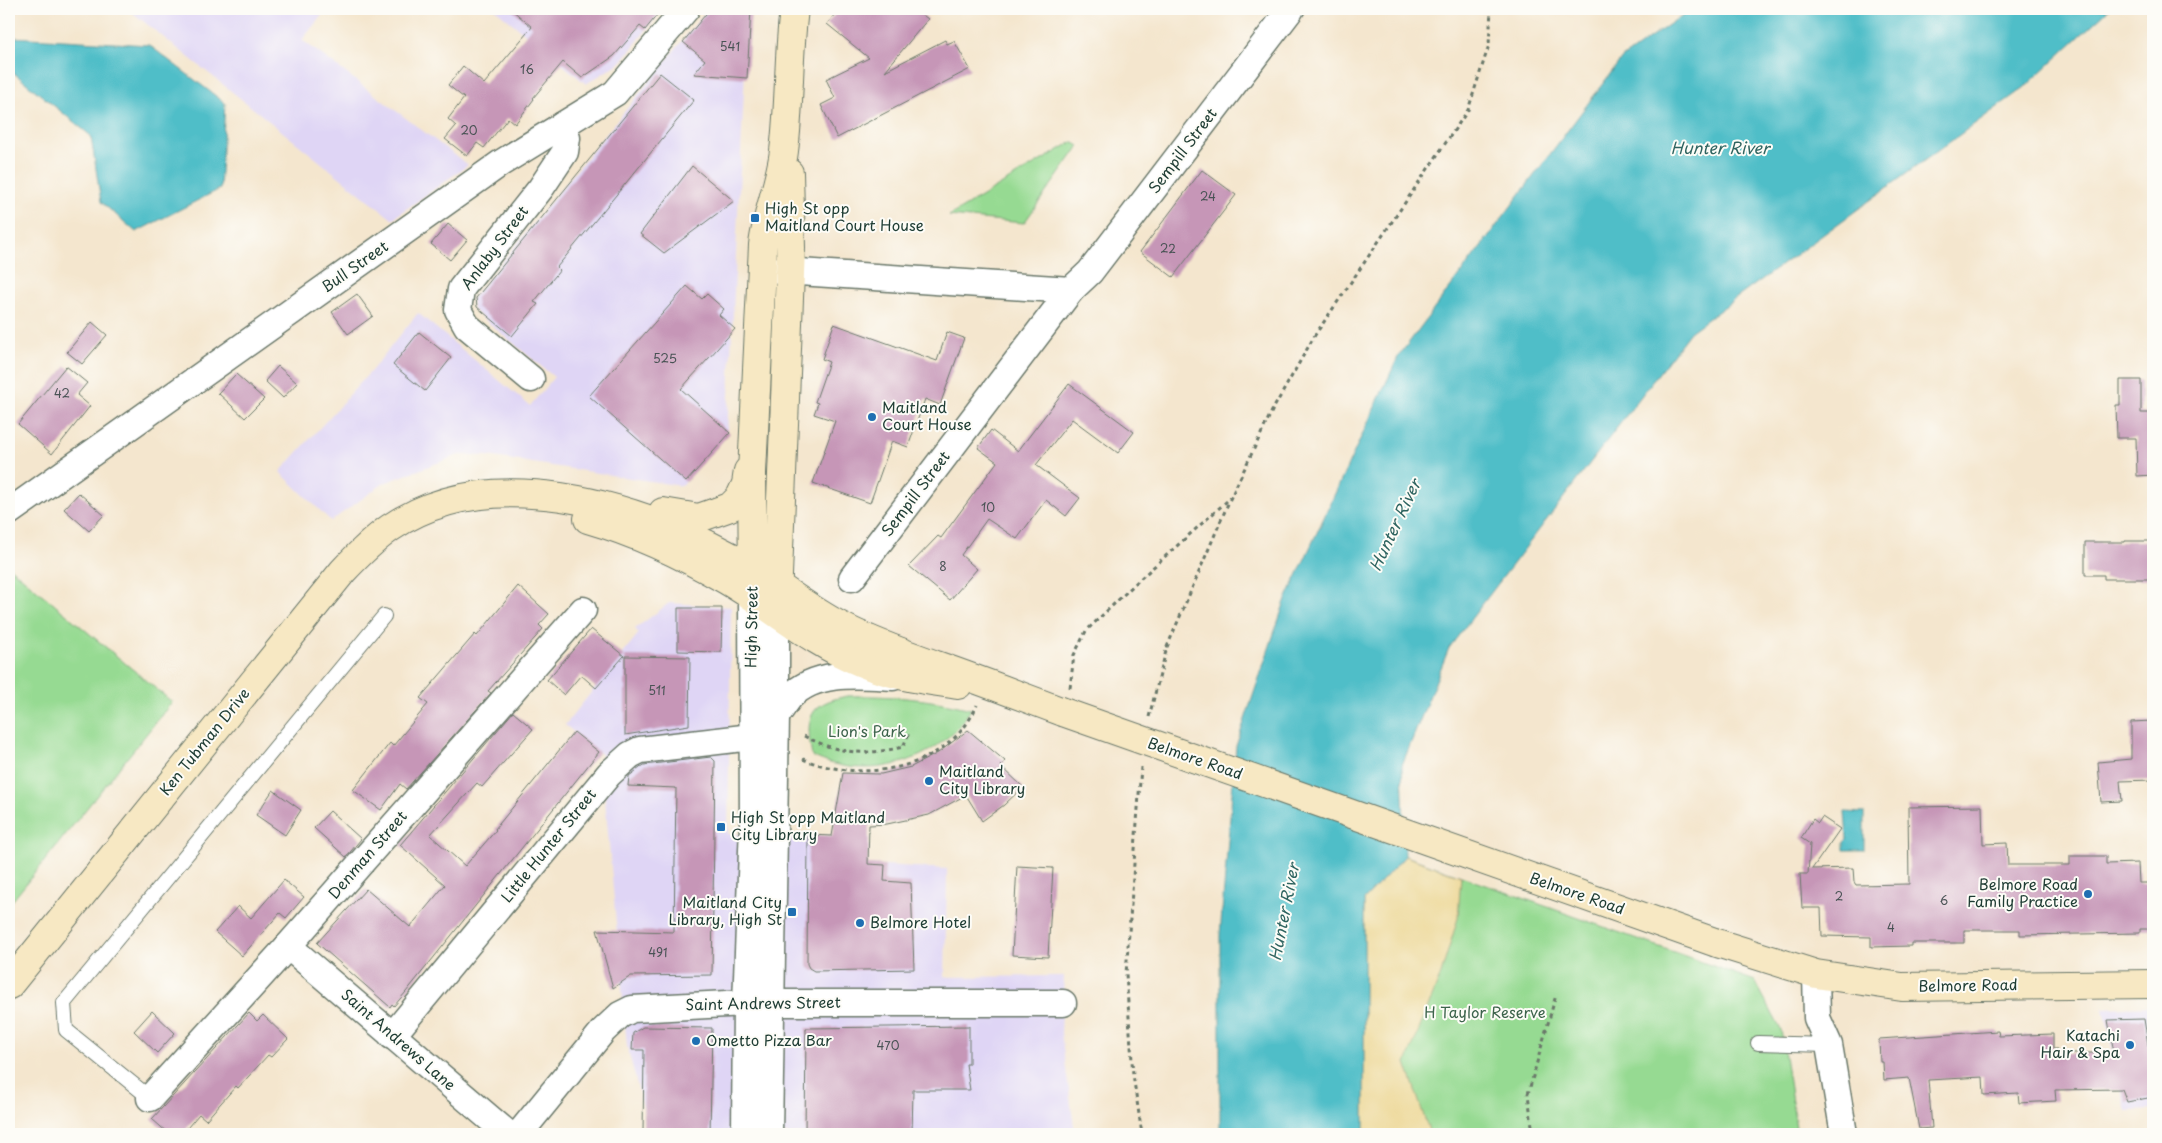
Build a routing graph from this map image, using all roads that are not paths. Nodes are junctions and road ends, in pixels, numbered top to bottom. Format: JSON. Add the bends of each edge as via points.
{"nodes":[{"id":1,"x":686,"y":9,"type":"edge"},
{"id":2,"x":1291,"y":9,"type":"edge"},
{"id":3,"x":791,"y":16,"type":"edge"},
{"id":4,"x":787,"y":123,"type":"junction"},
{"id":5,"x":563,"y":125,"type":"junction"},
{"id":6,"x":763,"y":269,"type":"junction"},
{"id":7,"x":790,"y":272,"type":"junction"},
{"id":8,"x":1071,"y":290,"type":"junction"},
{"id":9,"x":532,"y":379,"type":"dead end"},
{"id":10,"x":754,"y":435,"type":"junction"},
{"id":11,"x":550,"y":495,"type":"junction"},
{"id":12,"x":9,"y":512,"type":"edge"},
{"id":13,"x":414,"y":514,"type":"junction"},
{"id":14,"x":754,"y":569,"type":"junction"},
{"id":15,"x":852,"y":578,"type":"dead end"},
{"id":16,"x":777,"y":584,"type":"junction"},
{"id":17,"x":752,"y":597,"type":"junction"},
{"id":18,"x":583,"y":610,"type":"dead end"},
{"id":19,"x":776,"y":614,"type":"junction"},
{"id":20,"x":384,"y":616,"type":"dead end"},
{"id":21,"x":915,"y":678,"type":"junction"},
{"id":22,"x":1021,"y":696,"type":"junction"},
{"id":23,"x":776,"y":716,"type":"junction"},
{"id":24,"x":752,"y":737,"type":"junction"},
{"id":25,"x":763,"y":824,"type":"junction"},
{"id":26,"x":288,"y":946,"type":"junction"},
{"id":27,"x":1816,"y":974,"type":"junction"},
{"id":28,"x":2153,"y":984,"type":"edge"},
{"id":29,"x":9,"y":985,"type":"edge"},
{"id":30,"x":759,"y":1002,"type":"junction"},
{"id":31,"x":1064,"y":1002,"type":"dead end"},
{"id":32,"x":392,"y":1036,"type":"junction"},
{"id":33,"x":1758,"y":1043,"type":"dead end"},
{"id":34,"x":1829,"y":1045,"type":"junction"},
{"id":35,"x":150,"y":1098,"type":"joint"},
{"id":36,"x":508,"y":1134,"type":"edge"},
{"id":37,"x":519,"y":1134,"type":"edge"},
{"id":38,"x":745,"y":1134,"type":"edge"},
{"id":39,"x":769,"y":1134,"type":"edge"},
{"id":40,"x":1844,"y":1134,"type":"edge"}],
"edges":[{"from":1,"to":5,"type":"street","name":"Bull Street","via":[[615,93]]},
{"from":2,"to":8,"type":"street","name":"Sempill Street","via":[[1090,272]]},
{"from":3,"to":4,"type":"main road","name":"High Street"},
{"from":4,"to":6,"type":"main road","name":"High Street","via":[[784,154],[766,225]]},
{"from":4,"to":7,"type":"main road","name":"High Street"},
{"from":5,"to":9,"type":"street","name":"Anlaby Street","via":[[567,138],[565,152],[541,188],[461,289],[458,310],[467,326]]},
{"from":5,"to":12,"type":"street","name":"Bull Street","via":[[501,163]]},
{"from":6,"to":7,"type":"street"},
{"from":6,"to":10,"type":"main road","name":"High Street"},
{"from":7,"to":8,"type":"street"},
{"from":7,"to":16,"type":"main road","name":"High Street"},
{"from":8,"to":15,"type":"street","name":"Sempill Street"},
{"from":10,"to":11,"type":"main road","via":[[746,484],[740,497],[730,507],[699,518],[604,497]]},
{"from":10,"to":14,"type":"main road","name":"High Street"},
{"from":11,"to":13,"type":"main road","name":"Ken Tubman Drive","via":[[502,493],[434,506]]},
{"from":11,"to":14,"type":"main road","name":"Ken Tubman Drive","via":[[643,517],[695,538]]},
{"from":13,"to":17,"type":"main road","name":"Ken Tubman Drive","via":[[479,505],[544,508],[632,534],[727,580]]},
{"from":13,"to":29,"type":"main road","name":"Ken Tubman Drive","via":[[362,550],[343,571]]},
{"from":14,"to":16,"type":"main road","name":"Ken Tubman Drive"},
{"from":14,"to":17,"type":"main road","name":"High Street"},
{"from":16,"to":19,"type":"main road","name":"High Street"},
{"from":16,"to":22,"type":"main road","name":"Belmore Road","via":[[824,617],[862,637]]},
{"from":17,"to":19,"type":"main road","name":"Ken Tubman Drive"},
{"from":17,"to":24,"type":"street","name":"High Street"},
{"from":18,"to":26,"type":"street","name":"Denman Street"},
{"from":19,"to":21,"type":"main road","name":"Belmore Road","via":[[863,664]]},
{"from":19,"to":23,"type":"street","name":"High Street"},
{"from":20,"to":35,"type":"lane","via":[[64,1004],[66,1030]]},
{"from":21,"to":22,"type":"main road","name":"Belmore Road"},
{"from":21,"to":23,"type":"street","via":[[826,678],[797,691]]},
{"from":22,"to":27,"type":"main road","name":"Belmore Road","bridge":true,"via":[[1066,701],[1717,943]]},
{"from":23,"to":25,"type":"street","name":"High Street"},
{"from":24,"to":25,"type":"street","name":"High Street"},
{"from":24,"to":32,"type":"street","name":"Little Hunter Street","via":[[656,747],[630,755],[609,774]]},
{"from":25,"to":30,"type":"street","name":"High Street"},
{"from":26,"to":32,"type":"street","name":"Saint Andrews Lane"},
{"from":26,"to":35,"type":"street","name":"Denman Street"},
{"from":27,"to":28,"type":"main road","name":"Belmore Road","via":[[1902,987]]},
{"from":27,"to":34,"type":"street","via":[[1817,1018]]},
{"from":30,"to":31,"type":"street","name":"Saint Andrews Street"},
{"from":30,"to":37,"type":"street","name":"Saint Andrews Street","via":[[648,1007],[620,1015],[603,1031]]},
{"from":30,"to":38,"type":"street","name":"High Street"},
{"from":30,"to":39,"type":"street","name":"High Street"},
{"from":32,"to":36,"type":"street","name":"Saint Andrews Lane"},
{"from":33,"to":34,"type":"lane"},
{"from":34,"to":40,"type":"street"}]}
